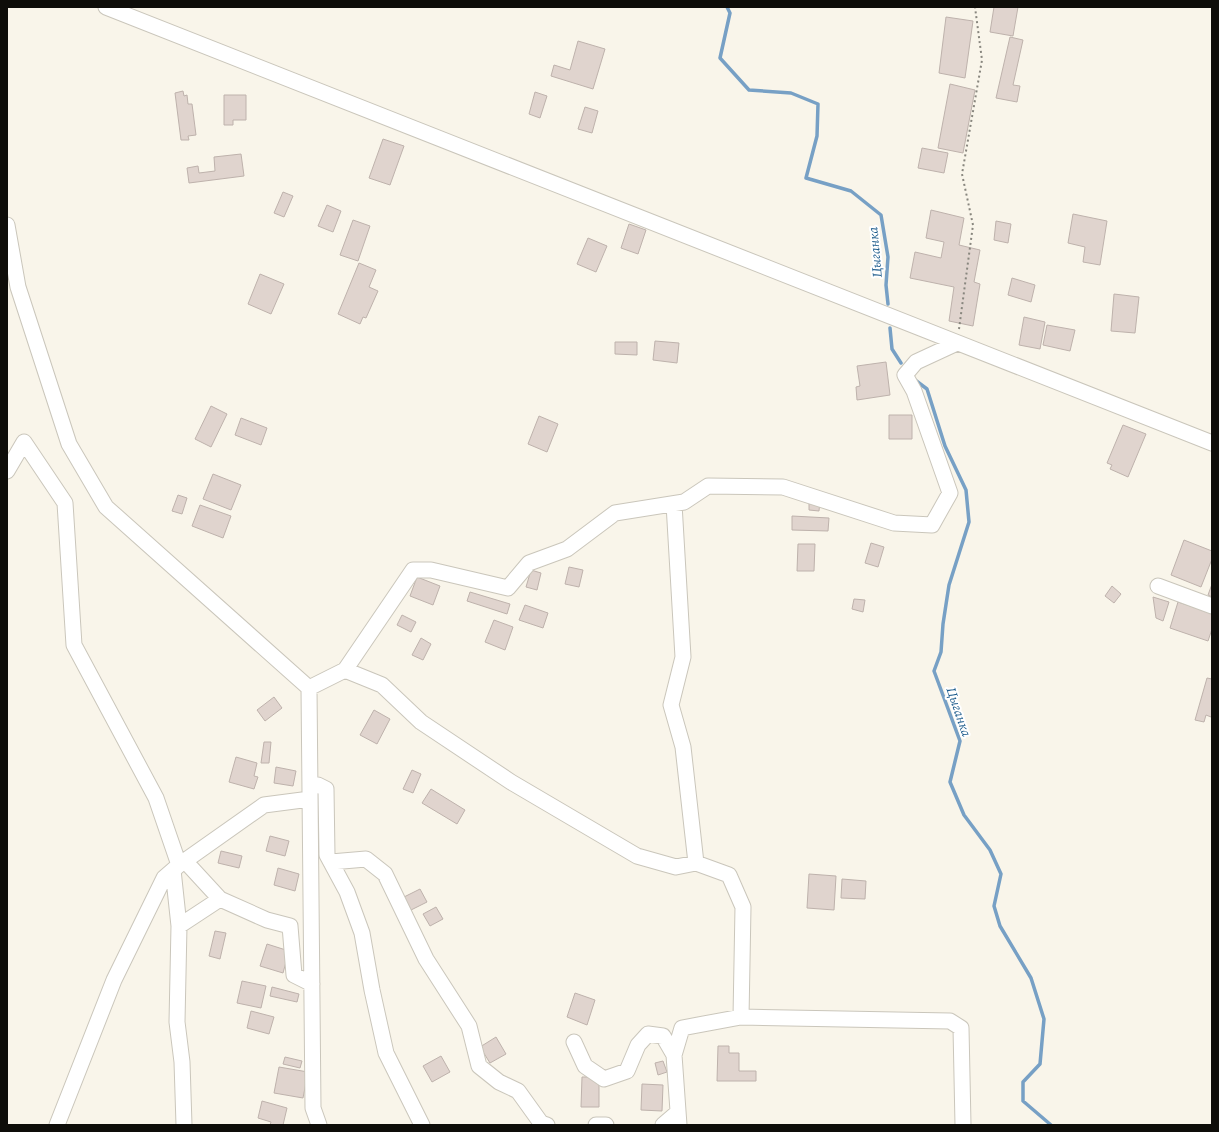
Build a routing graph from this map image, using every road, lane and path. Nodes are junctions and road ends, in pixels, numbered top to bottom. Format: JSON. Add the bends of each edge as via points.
{"nodes":[{"id":1,"x":106,"y":7,"type":"edge"},
{"id":2,"x":975,"y":7,"type":"edge"},
{"id":3,"x":7,"y":225,"type":"edge"},
{"id":4,"x":957,"y":343,"type":"junction"},
{"id":5,"x":1212,"y":443,"type":"edge"},
{"id":6,"x":7,"y":470,"type":"edge"},
{"id":7,"x":674,"y":504,"type":"junction"},
{"id":8,"x":1158,"y":586,"type":"dead end"},
{"id":9,"x":1212,"y":606,"type":"edge"},
{"id":10,"x":345,"y":670,"type":"junction"},
{"id":11,"x":309,"y":688,"type":"junction"},
{"id":12,"x":310,"y":793,"type":"junction"},
{"id":13,"x":331,"y":862,"type":"junction"},
{"id":14,"x":696,"y":863,"type":"junction"},
{"id":15,"x":179,"y":865,"type":"junction"},
{"id":16,"x":220,"y":899,"type":"junction"},
{"id":17,"x":179,"y":926,"type":"junction"},
{"id":18,"x":312,"y":984,"type":"junction"},
{"id":19,"x":741,"y":1017,"type":"junction"},
{"id":20,"x":574,"y":1042,"type":"dead end"},
{"id":21,"x":674,"y":1055,"type":"junction"},
{"id":22,"x":678,"y":1119,"type":"edge"},
{"id":23,"x":57,"y":1125,"type":"edge"},
{"id":24,"x":184,"y":1125,"type":"edge"},
{"id":25,"x":319,"y":1125,"type":"edge"},
{"id":26,"x":422,"y":1125,"type":"edge"},
{"id":27,"x":547,"y":1125,"type":"edge"},
{"id":28,"x":596,"y":1125,"type":"edge"},
{"id":29,"x":606,"y":1125,"type":"edge"},
{"id":30,"x":663,"y":1125,"type":"edge"},
{"id":31,"x":963,"y":1125,"type":"edge"}],
"edges":[{"from":1,"to":4,"type":"street"},
{"from":2,"to":4,"type":"path","via":[[982,60],[962,174],[973,225]]},
{"from":3,"to":11,"type":"street","via":[[18,288],[68,444],[106,507]]},
{"from":4,"to":5,"type":"street"},
{"from":4,"to":7,"type":"street","via":[[916,362],[905,375],[914,391],[950,492],[932,525],[894,523],[783,487],[708,486],[684,502]]},
{"from":6,"to":15,"type":"street","via":[[24,442],[65,503],[74,645],[156,798]]},
{"from":7,"to":10,"type":"street","via":[[615,513],[566,549],[529,563],[508,588],[431,570],[413,570]]},
{"from":7,"to":14,"type":"street","via":[[683,657],[671,705],[683,747]]},
{"from":8,"to":9,"type":"street"},
{"from":10,"to":11,"type":"street"},
{"from":10,"to":14,"type":"street","via":[[382,685],[421,722],[511,782],[637,856],[676,867]]},
{"from":11,"to":12,"type":"street"},
{"from":12,"to":13,"type":"street","via":[[318,785],[326,789],[327,855]]},
{"from":12,"to":15,"type":"street","via":[[264,805]]},
{"from":12,"to":18,"type":"street"},
{"from":13,"to":26,"type":"street","via":[[347,892],[362,933],[386,1053]]},
{"from":13,"to":27,"type":"street","via":[[366,860],[385,874],[426,959],[469,1026],[480,1066],[499,1082],[518,1091],[541,1123]]},
{"from":14,"to":19,"type":"street","via":[[728,875],[743,907]]},
{"from":15,"to":16,"type":"street"},
{"from":15,"to":17,"type":"street"},
{"from":15,"to":23,"type":"street","via":[[164,878],[114,980]]},
{"from":16,"to":17,"type":"street"},
{"from":16,"to":18,"type":"street","via":[[267,920],[290,926],[294,975]]},
{"from":17,"to":24,"type":"street","via":[[177,1022],[182,1062]]},
{"from":18,"to":25,"type":"street","via":[[313,1108]]},
{"from":19,"to":21,"type":"street","via":[[682,1028]]},
{"from":19,"to":31,"type":"street","via":[[950,1021],[961,1028]]},
{"from":20,"to":21,"type":"street","via":[[585,1066],[604,1079],[627,1071],[638,1045],[648,1034],[663,1036]]},
{"from":21,"to":22,"type":"street"},
{"from":22,"to":30,"type":"street"},
{"from":28,"to":29,"type":"street"}]}
